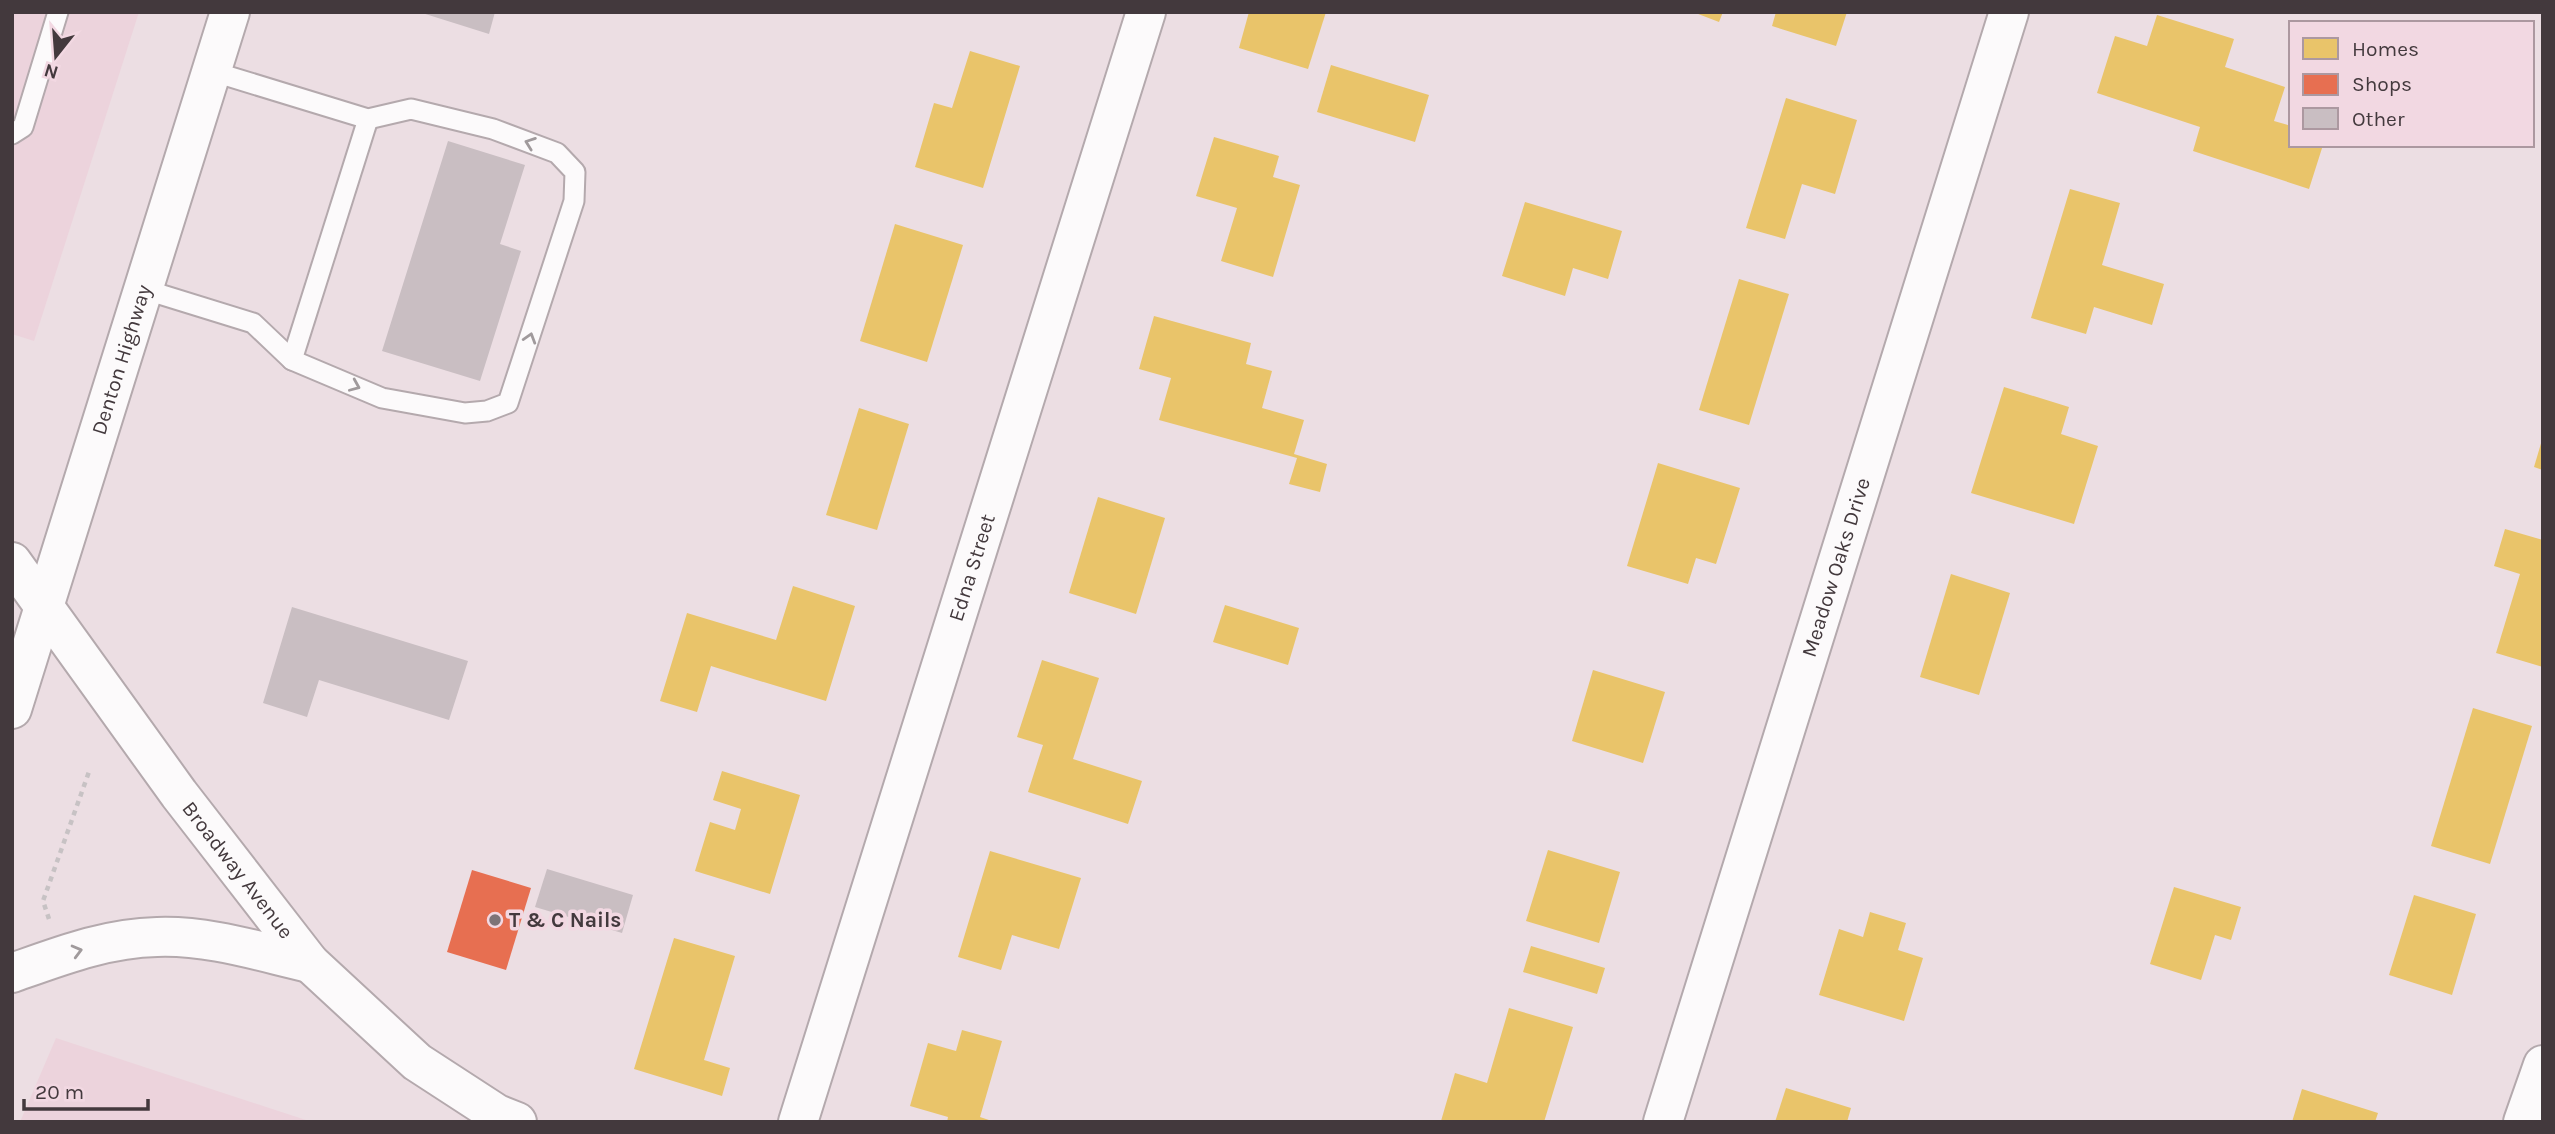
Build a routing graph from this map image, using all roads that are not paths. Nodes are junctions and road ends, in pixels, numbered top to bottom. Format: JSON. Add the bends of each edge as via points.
{"nodes":[{"id":1,"x":58,"y":12,"type":"edge"},
{"id":2,"x":230,"y":12,"type":"edge"},
{"id":3,"x":1146,"y":12,"type":"edge"},
{"id":4,"x":2009,"y":12,"type":"edge"},
{"id":5,"x":211,"y":71,"type":"junction"},
{"id":6,"x":368,"y":119,"type":"junction"},
{"id":7,"x":12,"y":134,"type":"edge"},
{"id":8,"x":143,"y":289,"type":"junction"},
{"id":9,"x":292,"y":360,"type":"junction"},
{"id":10,"x":12,"y":562,"type":"edge"},
{"id":11,"x":45,"y":606,"type":"junction"},
{"id":12,"x":12,"y":709,"type":"edge"},
{"id":13,"x":310,"y":963,"type":"junction"},
{"id":14,"x":12,"y":973,"type":"edge"},
{"id":15,"x":2543,"y":1065,"type":"edge"},
{"id":16,"x":517,"y":1122,"type":"edge"},
{"id":17,"x":798,"y":1122,"type":"edge"},
{"id":18,"x":1663,"y":1122,"type":"edge"},
{"id":19,"x":2524,"y":1122,"type":"edge"}],
"edges":[{"from":1,"to":7,"type":"lane","via":[[23,127]]},
{"from":2,"to":5,"type":"street","name":"Denton Highway"},
{"from":3,"to":17,"type":"street","name":"Edna Street"},
{"from":4,"to":18,"type":"street","name":"Meadow Oaks Drive"},
{"from":5,"to":6,"type":"lane"},
{"from":5,"to":8,"type":"street","name":"Denton Highway"},
{"from":6,"to":9,"type":"lane"},
{"from":9,"to":6,"type":"lane","one_way":true,"via":[[382,398],[465,413],[487,411],[508,402],[574,201],[575,172],[557,153],[481,126],[411,109]]},
{"from":8,"to":9,"type":"lane","via":[[253,323]]},
{"from":8,"to":11,"type":"street","name":"Denton Highway"},
{"from":10,"to":11,"type":"street","name":"Broadway Avenue"},
{"from":11,"to":12,"type":"street","name":"Denton Highway"},
{"from":11,"to":13,"type":"street","name":"Broadway Avenue","via":[[118,712]]},
{"from":14,"to":13,"type":"street","one_way":true,"via":[[110,942],[158,936],[217,942]]},
{"from":13,"to":16,"type":"street","name":"Broadway Avenue","via":[[417,1062]]},
{"from":15,"to":19,"type":"street"}]}
